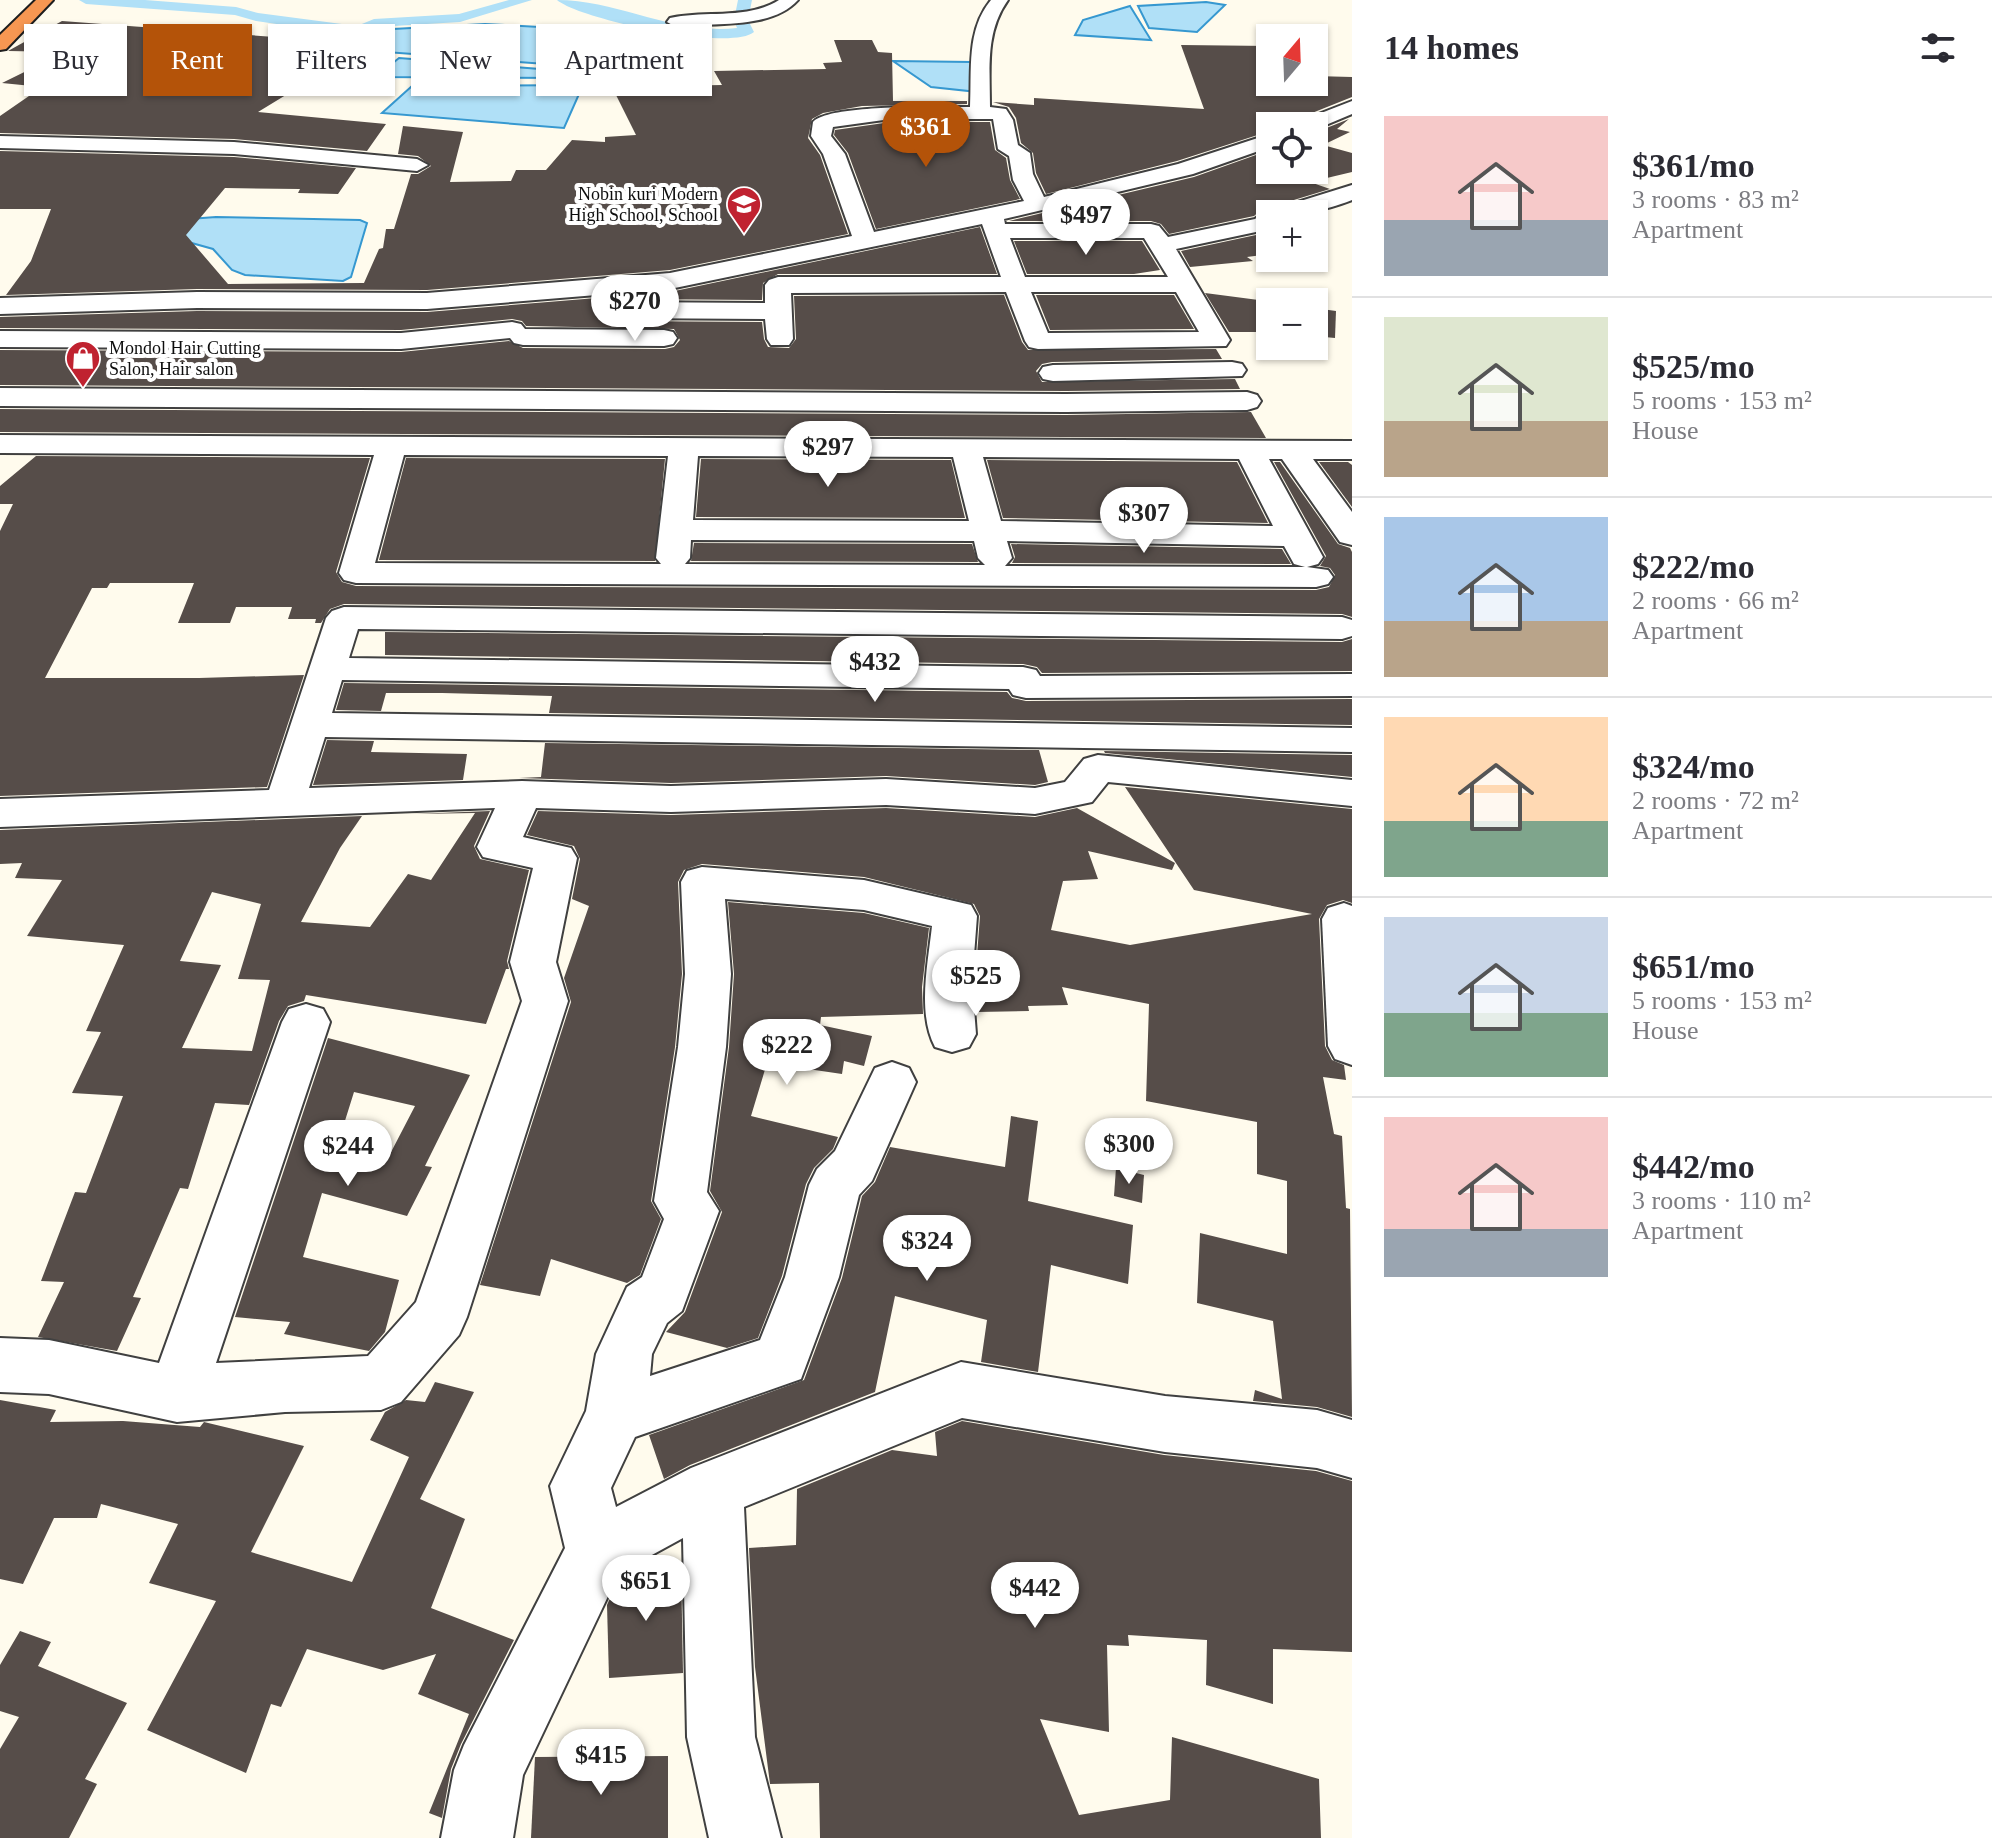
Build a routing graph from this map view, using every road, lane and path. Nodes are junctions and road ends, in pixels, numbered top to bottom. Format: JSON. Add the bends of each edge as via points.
{"nodes":[{"id":1,"x":45,"y":0,"type":"edge"},
{"id":2,"x":790,"y":0,"type":"edge"},
{"id":3,"x":1000,"y":0,"type":"edge"},
{"id":4,"x":676,"y":22,"type":"dead end"},
{"id":5,"x":0,"y":45,"type":"edge"},
{"id":6,"x":1352,"y":107,"type":"edge"},
{"id":7,"x":980,"y":111,"type":"junction"},
{"id":8,"x":1328,"y":117,"type":"edge"},
{"id":9,"x":0,"y":142,"type":"edge"},
{"id":10,"x":1256,"y":145,"type":"edge"},
{"id":11,"x":417,"y":165,"type":"dead end"},
{"id":12,"x":1352,"y":192,"type":"edge"},
{"id":13,"x":1328,"y":201,"type":"edge"},
{"id":14,"x":1038,"y":205,"type":"junction"},
{"id":15,"x":1256,"y":226,"type":"edge"},
{"id":16,"x":998,"y":237,"type":"junction"},
{"id":17,"x":865,"y":241,"type":"junction"},
{"id":18,"x":1164,"y":251,"type":"junction"},
{"id":19,"x":1138,"y":257,"type":"dead end"},
{"id":20,"x":1036,"y":258,"type":"dead end"},
{"id":21,"x":777,"y":279,"type":"junction"},
{"id":22,"x":1184,"y":284,"type":"junction"},
{"id":23,"x":1018,"y":285,"type":"junction"},
{"id":24,"x":0,"y":306,"type":"edge"},
{"id":25,"x":1027,"y":311,"type":"junction"},
{"id":26,"x":1059,"y":311,"type":"dead end"},
{"id":27,"x":1169,"y":311,"type":"dead end"},
{"id":28,"x":1200,"y":311,"type":"junction"},
{"id":29,"x":689,"y":338,"type":"dead end"},
{"id":30,"x":749,"y":338,"type":"dead end"},
{"id":31,"x":0,"y":339,"type":"edge"},
{"id":32,"x":1038,"y":341,"type":"junction"},
{"id":33,"x":279,"y":342,"type":"junction"},
{"id":34,"x":517,"y":344,"type":"junction"},
{"id":35,"x":1232,"y":370,"type":"dead end"},
{"id":36,"x":883,"y":374,"type":"dead end"},
{"id":37,"x":1060,"y":388,"type":"junction"},
{"id":38,"x":0,"y":397,"type":"edge"},
{"id":39,"x":258,"y":400,"type":"junction"},
{"id":40,"x":1247,"y":401,"type":"dead end"},
{"id":41,"x":0,"y":444,"type":"edge"},
{"id":42,"x":392,"y":444,"type":"junction"},
{"id":43,"x":521,"y":444,"type":"junction"},
{"id":44,"x":684,"y":445,"type":"junction"},
{"id":45,"x":965,"y":447,"type":"junction"},
{"id":46,"x":1084,"y":448,"type":"junction"},
{"id":47,"x":1249,"y":449,"type":"junction"},
{"id":48,"x":1290,"y":449,"type":"junction"},
{"id":49,"x":1352,"y":450,"type":"edge"},
{"id":50,"x":675,"y":530,"type":"junction"},
{"id":51,"x":988,"y":531,"type":"junction"},
{"id":52,"x":1352,"y":535,"type":"edge"},
{"id":53,"x":1352,"y":551,"type":"edge"},
{"id":54,"x":1305,"y":555,"type":"junction"},
{"id":55,"x":672,"y":574,"type":"junction"},
{"id":56,"x":999,"y":576,"type":"junction"},
{"id":57,"x":671,"y":621,"type":"junction"},
{"id":58,"x":1011,"y":625,"type":"junction"},
{"id":59,"x":1347,"y":639,"type":"edge"},
{"id":60,"x":327,"y":669,"type":"junction"},
{"id":61,"x":672,"y":675,"type":"junction"},
{"id":62,"x":1025,"y":682,"type":"junction"},
{"id":63,"x":1352,"y":685,"type":"edge"},
{"id":64,"x":310,"y":725,"type":"junction"},
{"id":65,"x":1038,"y":736,"type":"junction"},
{"id":66,"x":1352,"y":740,"type":"edge"},
{"id":67,"x":671,"y":765,"type":"junction"},
{"id":68,"x":1352,"y":793,"type":"edge"},
{"id":69,"x":522,"y":794,"type":"junction"},
{"id":70,"x":1054,"y":798,"type":"junction"},
{"id":71,"x":285,"y":801,"type":"junction"},
{"id":72,"x":0,"y":813,"type":"edge"},
{"id":73,"x":1344,"y":919,"type":"dead end"},
{"id":74,"x":306,"y":1022,"type":"dead end"},
{"id":75,"x":952,"y":1034,"type":"dead end"},
{"id":76,"x":1352,"y":1046,"type":"edge"},
{"id":77,"x":892,"y":1082,"type":"dead end"},
{"id":78,"x":0,"y":1365,"type":"edge"},
{"id":79,"x":177,"y":1394,"type":"junction"},
{"id":80,"x":615,"y":1416,"type":"junction"},
{"id":81,"x":1352,"y":1449,"type":"edge"},
{"id":82,"x":713,"y":1489,"type":"junction"},
{"id":83,"x":597,"y":1551,"type":"junction"},
{"id":84,"x":477,"y":1838,"type":"edge"},
{"id":85,"x":745,"y":1838,"type":"edge"}],
"edges":[{"from":1,"to":5,"type":"highway"},
{"from":2,"to":4,"type":"street","via":[[761,13]]},
{"from":3,"to":7,"type":"street","via":[[988,11],[985,27]]},
{"from":6,"to":8,"type":"street"},
{"from":7,"to":14,"type":"street","via":[[1001,114],[1006,144],[1019,153],[1026,189]]},
{"from":7,"to":17,"type":"street","via":[[891,113],[823,122],[821,136],[834,154]]},
{"from":9,"to":11,"type":"street","via":[[220,148]]},
{"from":10,"to":14,"type":"street","via":[[1185,169]]},
{"from":12,"to":13,"type":"street"},
{"from":14,"to":16,"type":"street"},
{"from":15,"to":18,"type":"street"},
{"from":16,"to":17,"type":"street"},
{"from":16,"to":18,"type":"street","via":[[1151,231]]},
{"from":16,"to":20,"type":"street"},
{"from":16,"to":21,"type":"street","via":[[966,251],[894,254]]},
{"from":16,"to":23,"type":"street"},
{"from":17,"to":21,"type":"street"},
{"from":18,"to":19,"type":"street"},
{"from":18,"to":22,"type":"street"},
{"from":21,"to":23,"type":"street"},
{"from":21,"to":30,"type":"street","via":[[781,350]]},
{"from":21,"to":34,"type":"street"},
{"from":21,"to":34,"type":"street","via":[[671,287],[670,281]]},
{"from":22,"to":23,"type":"street"},
{"from":22,"to":28,"type":"street"},
{"from":23,"to":25,"type":"street"},
{"from":24,"to":34,"type":"street","via":[[427,301]]},
{"from":25,"to":26,"type":"street"},
{"from":25,"to":32,"type":"street"},
{"from":27,"to":28,"type":"street"},
{"from":28,"to":32,"type":"street","via":[[1217,340]]},
{"from":29,"to":34,"type":"street"},
{"from":31,"to":33,"type":"street"},
{"from":32,"to":37,"type":"street"},
{"from":33,"to":34,"type":"street"},
{"from":33,"to":39,"type":"street"},
{"from":34,"to":37,"type":"street"},
{"from":34,"to":39,"type":"street"},
{"from":34,"to":43,"type":"street"},
{"from":35,"to":37,"type":"street"},
{"from":36,"to":37,"type":"street","via":[[890,388]]},
{"from":37,"to":40,"type":"street"},
{"from":37,"to":46,"type":"street"},
{"from":38,"to":39,"type":"street"},
{"from":41,"to":42,"type":"street"},
{"from":42,"to":43,"type":"street"},
{"from":42,"to":55,"type":"street","via":[[356,573]]},
{"from":43,"to":44,"type":"street"},
{"from":44,"to":45,"type":"street"},
{"from":44,"to":50,"type":"street"},
{"from":45,"to":46,"type":"street"},
{"from":45,"to":51,"type":"street"},
{"from":46,"to":47,"type":"street"},
{"from":47,"to":48,"type":"street"},
{"from":47,"to":54,"type":"street"},
{"from":48,"to":49,"type":"street"},
{"from":48,"to":52,"type":"street"},
{"from":50,"to":51,"type":"street"},
{"from":50,"to":55,"type":"street"},
{"from":51,"to":54,"type":"street"},
{"from":51,"to":56,"type":"street"},
{"from":53,"to":54,"type":"street"},
{"from":54,"to":56,"type":"street"},
{"from":54,"to":59,"type":"street"},
{"from":55,"to":56,"type":"street"},
{"from":55,"to":57,"type":"street"},
{"from":56,"to":58,"type":"street"},
{"from":57,"to":58,"type":"street"},
{"from":57,"to":60,"type":"street","via":[[344,618]]},
{"from":57,"to":61,"type":"street"},
{"from":58,"to":59,"type":"street"},
{"from":58,"to":62,"type":"street"},
{"from":60,"to":61,"type":"street"},
{"from":60,"to":64,"type":"street"},
{"from":61,"to":62,"type":"street"},
{"from":61,"to":67,"type":"street"},
{"from":62,"to":63,"type":"street"},
{"from":62,"to":65,"type":"street"},
{"from":64,"to":67,"type":"street"},
{"from":64,"to":71,"type":"street"},
{"from":65,"to":66,"type":"street"},
{"from":65,"to":67,"type":"street"},
{"from":65,"to":70,"type":"street"},
{"from":67,"to":69,"type":"street"},
{"from":67,"to":70,"type":"street","via":[[846,792]]},
{"from":68,"to":70,"type":"street","via":[[1098,768],[1078,793]]},
{"from":69,"to":71,"type":"street"},
{"from":69,"to":79,"type":"street","via":[[498,847],[556,858],[533,962],[545,1001],[439,1317],[381,1383]]},
{"from":71,"to":72,"type":"street"},
{"from":73,"to":76,"type":"street"},
{"from":74,"to":79,"type":"street"},
{"from":75,"to":80,"type":"street","via":[[949,982],[955,916],[864,895],[702,882],[708,974],[680,1201],[693,1211],[663,1293],[647,1305],[624,1354]]},
{"from":77,"to":80,"type":"street","via":[[854,1166],[835,1185],[812,1277],[781,1360]]},
{"from":78,"to":79,"type":"street","via":[[49,1367]]},
{"from":80,"to":83,"type":"street","via":[[580,1486]]},
{"from":81,"to":82,"type":"street","via":[[1317,1439],[1165,1424],[961,1390]]},
{"from":82,"to":83,"type":"street"},
{"from":82,"to":85,"type":"street","via":[[721,1737]]},
{"from":83,"to":84,"type":"street","via":[[489,1770]]}]}
